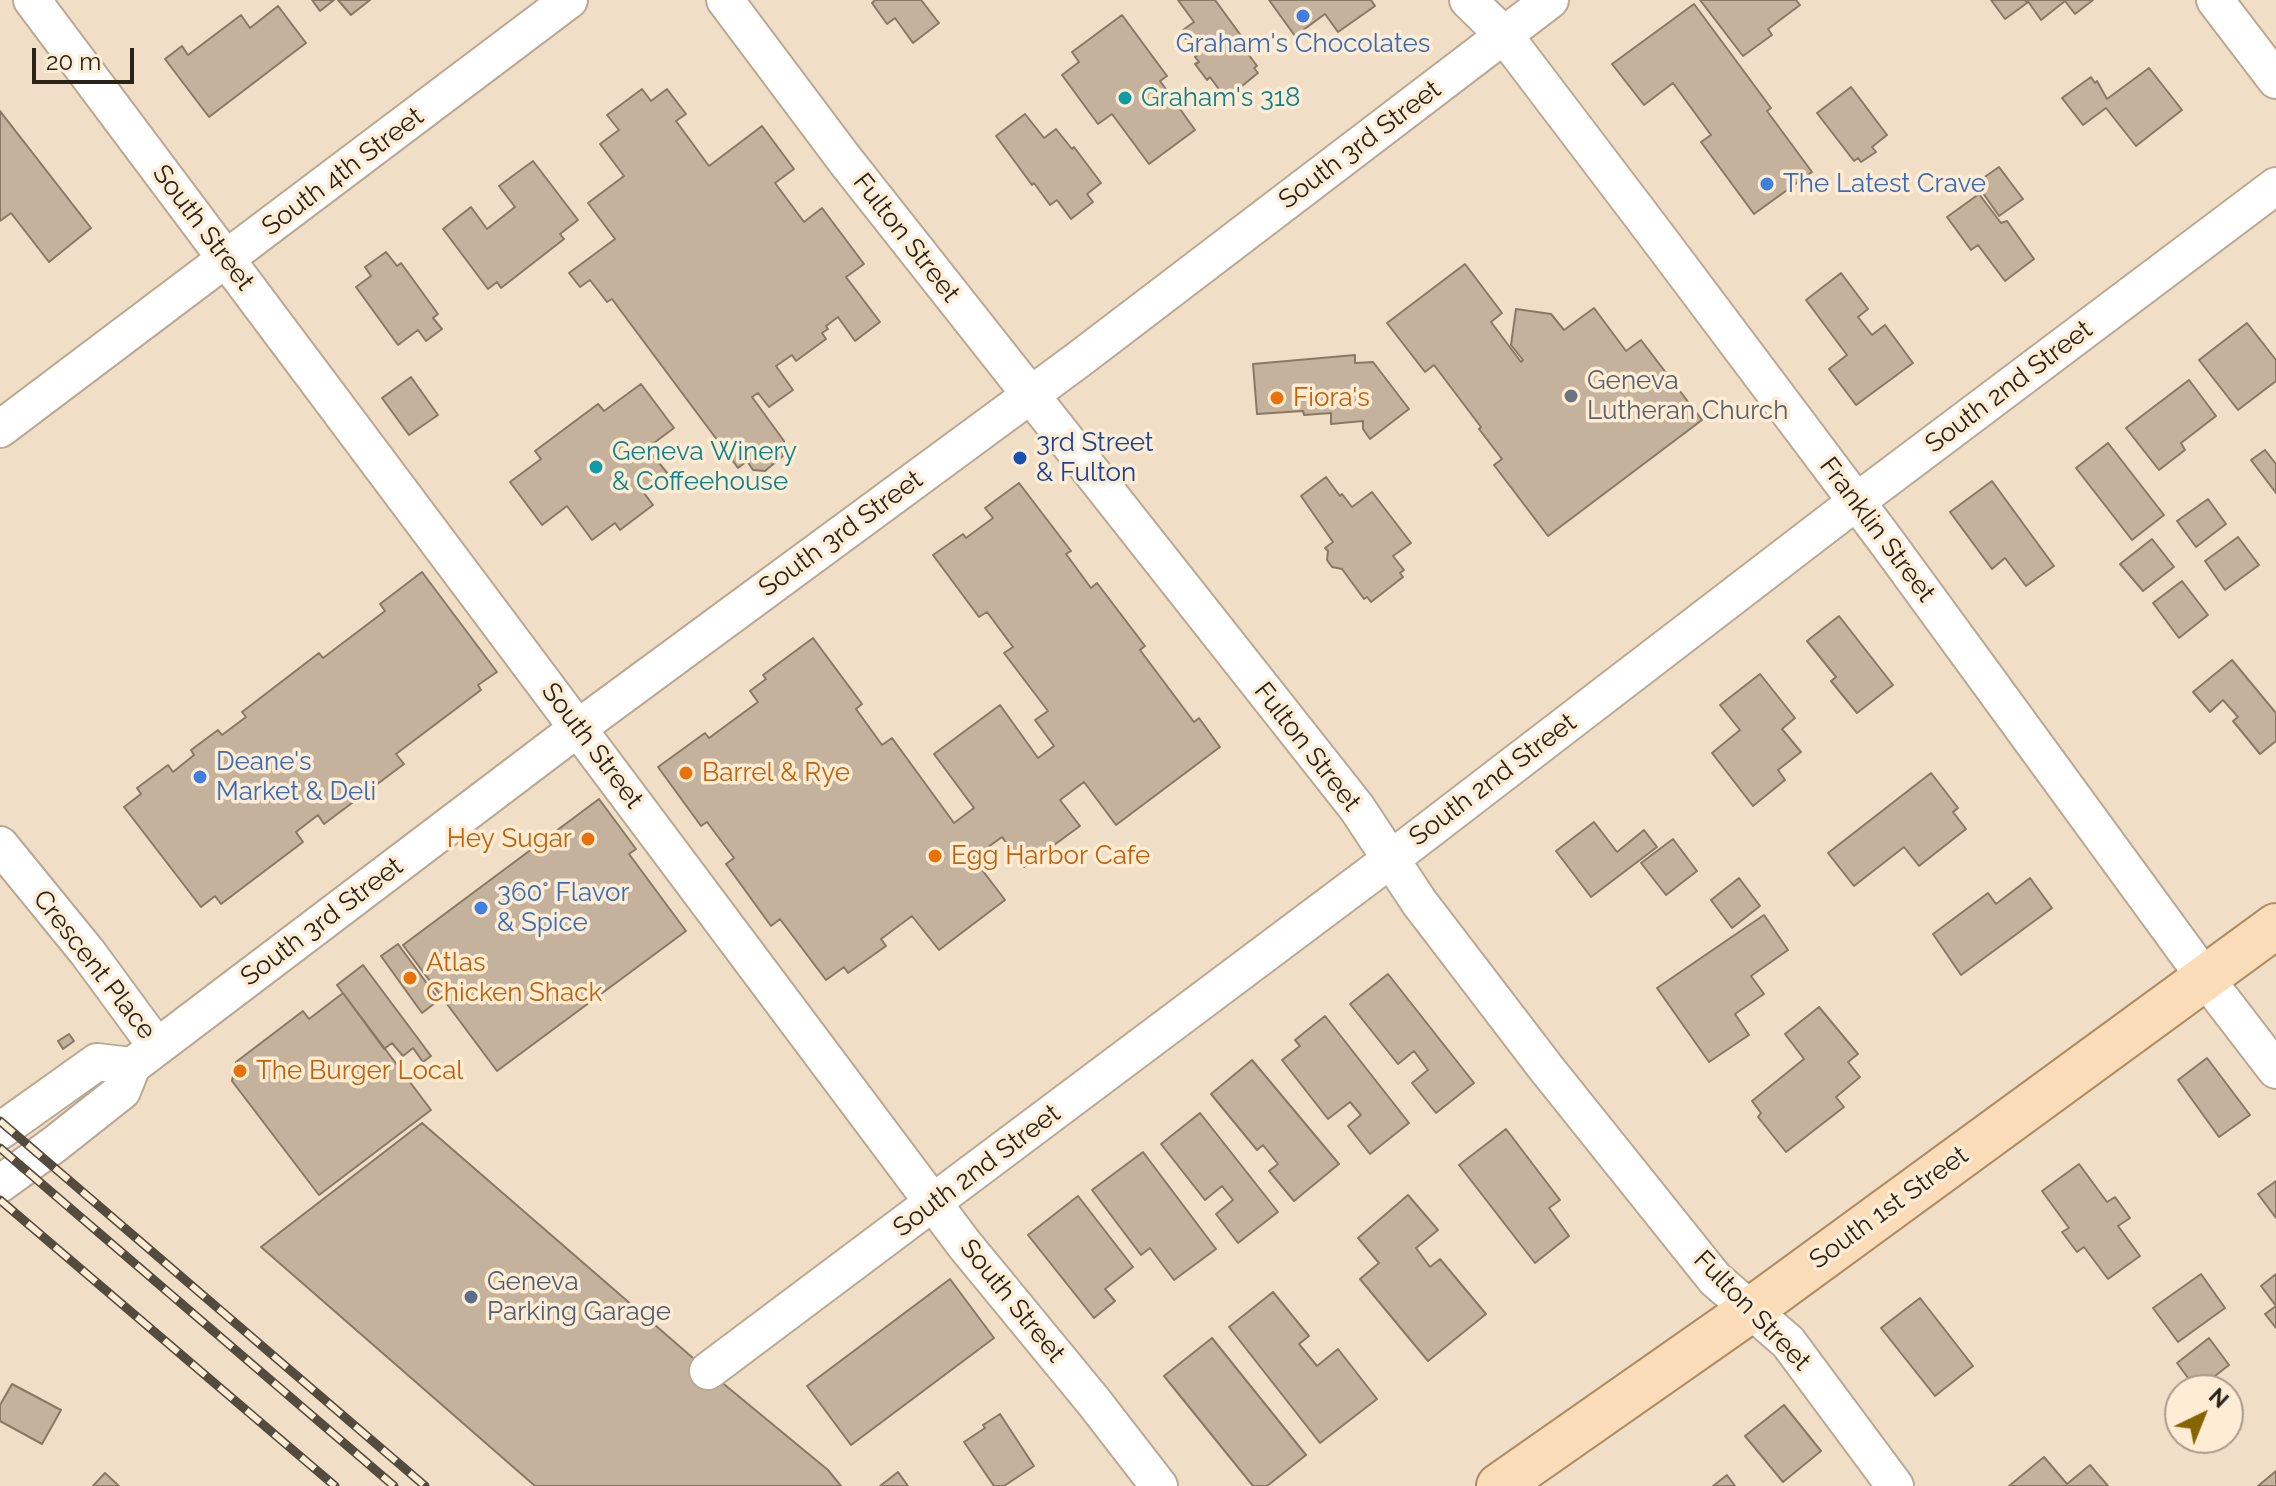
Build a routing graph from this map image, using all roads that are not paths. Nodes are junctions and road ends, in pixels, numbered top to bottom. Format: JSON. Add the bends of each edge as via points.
{"nodes":[{"id":1,"x":32,"y":0,"type":"edge"},
{"id":2,"x":569,"y":0,"type":"edge"},
{"id":3,"x":725,"y":0,"type":"edge"},
{"id":4,"x":1468,"y":0,"type":"edge"},
{"id":5,"x":1550,"y":0,"type":"edge"},
{"id":6,"x":2215,"y":0,"type":"edge"},
{"id":7,"x":1504,"y":35,"type":"junction"},
{"id":8,"x":2276,"y":80,"type":"edge"},
{"id":9,"x":2276,"y":186,"type":"edge"},
{"id":10,"x":227,"y":259,"type":"junction"},
{"id":11,"x":1030,"y":395,"type":"junction"},
{"id":12,"x":0,"y":429,"type":"edge"},
{"id":13,"x":1856,"y":502,"type":"junction"},
{"id":14,"x":578,"y":728,"type":"junction"},
{"id":15,"x":0,"y":845,"type":"edge"},
{"id":16,"x":1391,"y":859,"type":"junction"},
{"id":17,"x":2276,"y":926,"type":"edge"},
{"id":18,"x":2206,"y":979,"type":"junction"},
{"id":19,"x":144,"y":1056,"type":"junction"},
{"id":20,"x":2276,"y":1070,"type":"edge"},
{"id":21,"x":0,"y":1131,"type":"edge"},
{"id":22,"x":0,"y":1184,"type":"edge"},
{"id":23,"x":935,"y":1203,"type":"junction"},
{"id":24,"x":1752,"y":1309,"type":"junction"},
{"id":25,"x":708,"y":1371,"type":"dead end"},
{"id":26,"x":1159,"y":1486,"type":"edge"},
{"id":27,"x":1499,"y":1486,"type":"edge"},
{"id":28,"x":1895,"y":1486,"type":"edge"}],
"edges":[{"from":1,"to":10,"type":"street","name":"South Street"},
{"from":2,"to":10,"type":"street","name":"South 4th Street"},
{"from":3,"to":11,"type":"street","name":"Fulton Street"},
{"from":4,"to":7,"type":"street","name":"Franklin Street"},
{"from":5,"to":7,"type":"street","name":"South 3rd Street"},
{"from":6,"to":8,"type":"street"},
{"from":7,"to":11,"type":"street","name":"South 3rd Street"},
{"from":7,"to":13,"type":"street","name":"Franklin Street"},
{"from":9,"to":13,"type":"street","name":"South 2nd Street"},
{"from":10,"to":12,"type":"street","name":"South 4th Street"},
{"from":10,"to":14,"type":"street","name":"South Street"},
{"from":11,"to":14,"type":"street","name":"South 3rd Street"},
{"from":11,"to":16,"type":"street","name":"Fulton Street","via":[[1357,808]]},
{"from":13,"to":16,"type":"street","name":"South 2nd Street"},
{"from":13,"to":18,"type":"street","name":"Franklin Street"},
{"from":14,"to":19,"type":"street","name":"South 3rd Street"},
{"from":14,"to":23,"type":"street","name":"South Street"},
{"from":15,"to":19,"type":"street","name":"Crescent Place","via":[[88,953]]},
{"from":16,"to":23,"type":"street","name":"South 2nd Street"},
{"from":16,"to":24,"type":"street","name":"Fulton Street","via":[[1546,1068],[1715,1279]]},
{"from":17,"to":18,"type":"main road","name":"South 1st Street"},
{"from":18,"to":20,"type":"street","name":"Franklin Street"},
{"from":18,"to":24,"type":"main road","name":"South 1st Street"},
{"from":19,"to":21,"type":"street","via":[[97,1062]]},
{"from":19,"to":22,"type":"street","name":"South 3rd Street","via":[[122,1091]]},
{"from":23,"to":25,"type":"street","name":"South 2nd Street"},
{"from":23,"to":26,"type":"street","name":"South Street"},
{"from":24,"to":27,"type":"main road","name":"South 1st Street"},
{"from":24,"to":28,"type":"street","name":"Fulton Street","via":[[1788,1342]]}]}
